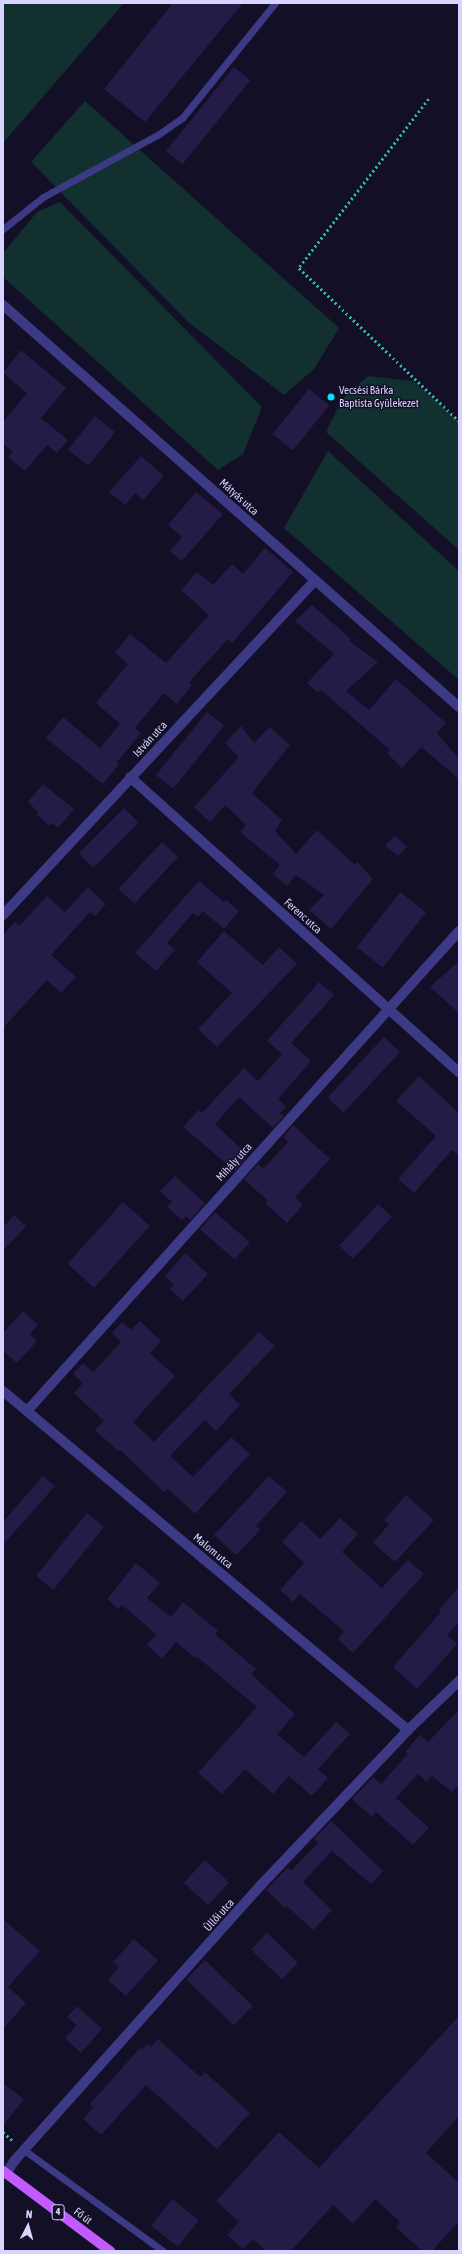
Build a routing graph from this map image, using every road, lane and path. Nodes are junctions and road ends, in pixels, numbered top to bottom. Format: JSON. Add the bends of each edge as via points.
{"nodes":[{"id":1,"x":275,"y":3,"type":"edge"},
{"id":2,"x":429,"y":99,"type":"dead end"},
{"id":3,"x":3,"y":229,"type":"edge"},
{"id":4,"x":3,"y":305,"type":"edge"},
{"id":5,"x":459,"y":421,"type":"edge"},
{"id":6,"x":315,"y":581,"type":"junction"},
{"id":7,"x":459,"y":707,"type":"edge"},
{"id":8,"x":130,"y":777,"type":"junction"},
{"id":9,"x":3,"y":915,"type":"edge"},
{"id":10,"x":459,"y":931,"type":"edge"},
{"id":11,"x":387,"y":1009,"type":"junction"},
{"id":12,"x":459,"y":1072,"type":"edge"},
{"id":13,"x":3,"y":1391,"type":"edge"},
{"id":14,"x":27,"y":1411,"type":"junction"},
{"id":15,"x":459,"y":1681,"type":"edge"},
{"id":16,"x":408,"y":1730,"type":"junction"},
{"id":17,"x":24,"y":2150,"type":"junction"},
{"id":18,"x":4,"y":2172,"type":"edge"},
{"id":19,"x":110,"y":2251,"type":"edge"},
{"id":20,"x":163,"y":2251,"type":"edge"}],
"edges":[{"from":1,"to":3,"type":"lane","via":[[183,117],[158,134],[43,196]]},
{"from":2,"to":5,"type":"path","via":[[299,268]]},
{"from":4,"to":6,"type":"street","name":"Mátyás utca"},
{"from":6,"to":7,"type":"street","name":"Mátyás utca"},
{"from":6,"to":8,"type":"street","name":"István utca"},
{"from":8,"to":9,"type":"street","name":"István utca"},
{"from":8,"to":11,"type":"street","name":"Ferenc utca"},
{"from":10,"to":11,"type":"street","name":"Mihály utca"},
{"from":11,"to":12,"type":"street","name":"Ferenc utca"},
{"from":11,"to":14,"type":"street","name":"Mihály utca"},
{"from":13,"to":14,"type":"street","name":"Malom utca"},
{"from":14,"to":16,"type":"street","name":"Malom utca"},
{"from":15,"to":16,"type":"street","name":"Üllői utca"},
{"from":16,"to":17,"type":"street","name":"Üllői utca","via":[[256,1891]]},
{"from":17,"to":18,"type":"street","name":"Üllői utca"},
{"from":17,"to":20,"type":"lane"},
{"from":18,"to":19,"type":"main road","name":"Fő út","number":"4"}]}
